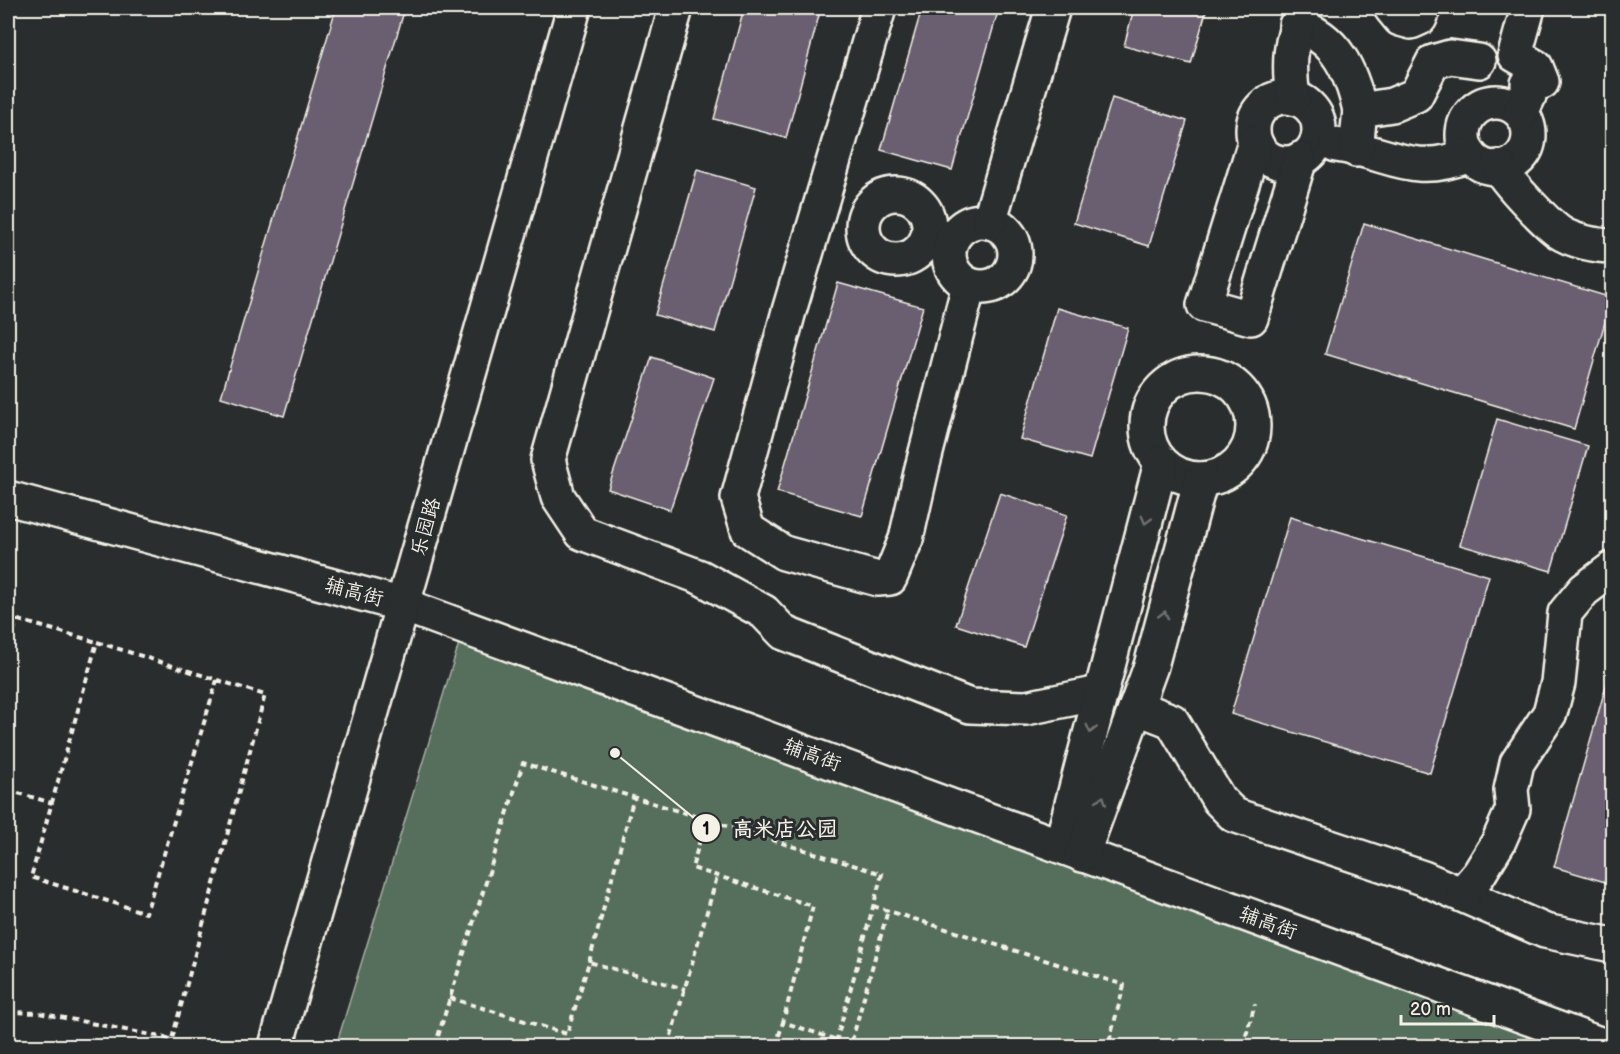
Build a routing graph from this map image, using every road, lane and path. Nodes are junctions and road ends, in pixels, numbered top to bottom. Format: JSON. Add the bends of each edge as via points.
{"nodes":[{"id":1,"x":574,"y":8,"type":"edge"},
{"id":2,"x":676,"y":8,"type":"edge"},
{"id":3,"x":879,"y":8,"type":"edge"},
{"id":4,"x":1053,"y":8,"type":"edge"},
{"id":5,"x":1391,"y":8,"type":"edge"},
{"id":6,"x":1424,"y":8,"type":"edge"},
{"id":7,"x":1528,"y":8,"type":"edge"},
{"id":8,"x":1300,"y":16,"type":"edge"},
{"id":9,"x":1515,"y":54,"type":"junction"},
{"id":10,"x":1479,"y":61,"type":"junction"},
{"id":11,"x":1293,"y":98,"type":"junction"},
{"id":12,"x":1484,"y":104,"type":"junction"},
{"id":13,"x":1360,"y":110,"type":"junction"},
{"id":14,"x":1521,"y":113,"type":"junction"},
{"id":15,"x":1256,"y":142,"type":"junction"},
{"id":16,"x":1356,"y":150,"type":"junction"},
{"id":17,"x":1306,"y":154,"type":"junction"},
{"id":18,"x":1484,"y":161,"type":"junction"},
{"id":19,"x":819,"y":211,"type":"junction"},
{"id":20,"x":864,"y":222,"type":"junction"},
{"id":21,"x":989,"y":222,"type":"junction"},
{"id":22,"x":1608,"y":237,"type":"edge"},
{"id":23,"x":940,"y":239,"type":"junction"},
{"id":24,"x":969,"y":285,"type":"junction"},
{"id":25,"x":1161,"y":463,"type":"junction"},
{"id":26,"x":1201,"y":479,"type":"junction"},
{"id":27,"x":8,"y":498,"type":"edge"},
{"id":28,"x":1612,"y":569,"type":"edge"},
{"id":29,"x":403,"y":606,"type":"junction"},
{"id":30,"x":8,"y":617,"type":"edge"},
{"id":31,"x":17,"y":619,"type":"junction"},
{"id":32,"x":97,"y":642,"type":"junction"},
{"id":33,"x":8,"y":652,"type":"edge"},
{"id":34,"x":217,"y":680,"type":"junction"},
{"id":35,"x":1100,"y":693,"type":"junction"},
{"id":36,"x":1136,"y":707,"type":"junction"},
{"id":37,"x":8,"y":790,"type":"edge"},
{"id":38,"x":634,"y":797,"type":"junction"},
{"id":39,"x":52,"y":803,"type":"junction"},
{"id":40,"x":706,"y":819,"type":"junction"},
{"id":41,"x":1072,"y":850,"type":"junction"},
{"id":42,"x":717,"y":877,"type":"junction"},
{"id":43,"x":1462,"y":894,"type":"junction"},
{"id":44,"x":873,"y":906,"type":"junction"},
{"id":45,"x":888,"y":910,"type":"junction"},
{"id":46,"x":1612,"y":945,"type":"edge"},
{"id":47,"x":589,"y":962,"type":"junction"},
{"id":48,"x":685,"y":989,"type":"junction"},
{"id":49,"x":450,"y":998,"type":"junction"},
{"id":50,"x":1255,"y":1004,"type":"dead end"},
{"id":51,"x":8,"y":1012,"type":"edge"},
{"id":52,"x":783,"y":1022,"type":"junction"},
{"id":53,"x":837,"y":1040,"type":"junction"},
{"id":54,"x":276,"y":1047,"type":"edge"},
{"id":55,"x":435,"y":1047,"type":"edge"},
{"id":56,"x":668,"y":1047,"type":"edge"},
{"id":57,"x":776,"y":1047,"type":"edge"},
{"id":58,"x":835,"y":1047,"type":"edge"},
{"id":59,"x":858,"y":1047,"type":"edge"},
{"id":60,"x":1108,"y":1047,"type":"edge"},
{"id":61,"x":1243,"y":1047,"type":"edge"},
{"id":62,"x":1605,"y":1047,"type":"edge"}],
"edges":[{"from":1,"to":29,"type":"street","name":"乐园路"},
{"from":2,"to":35,"type":"street","via":[[548,460],[558,497],[582,533],[700,577],[764,612],[784,633],[970,706],[1026,708]]},
{"from":3,"to":19,"type":"street"},
{"from":4,"to":21,"type":"street"},
{"from":5,"to":6,"type":"street","via":[[1400,19],[1411,22],[1420,18]]},
{"from":7,"to":9,"type":"street"},
{"from":8,"to":11,"type":"street","via":[[1288,67]]},
{"from":8,"to":13,"type":"street","via":[[1341,58],[1353,82]]},
{"from":9,"to":10,"type":"street","via":[[1490,55]]},
{"from":9,"to":14,"type":"street","via":[[1536,67],[1542,82],[1528,84],[1529,96]]},
{"from":10,"to":12,"type":"street","via":[[1493,76],[1483,90]]},
{"from":10,"to":13,"type":"street","via":[[1450,57],[1433,62],[1416,95],[1392,105]]},
{"from":11,"to":15,"type":"street","via":[[1283,97],[1264,105],[1253,124]]},
{"from":11,"to":17,"type":"street","via":[[1311,109],[1316,118],[1317,138]]},
{"from":12,"to":14,"type":"street","via":[[1503,103]]},
{"from":12,"to":18,"type":"street","via":[[1474,110],[1463,129],[1463,141]]},
{"from":13,"to":16,"type":"street"},
{"from":14,"to":18,"type":"street","via":[[1526,122],[1527,143],[1515,161]]},
{"from":15,"to":17,"type":"street","via":[[1264,154],[1284,163]]},
{"from":15,"to":17,"type":"street","via":[[1204,305],[1251,318]]},
{"from":16,"to":17,"type":"street","via":[[1337,144]]},
{"from":16,"to":18,"type":"street","via":[[1417,166]]},
{"from":18,"to":22,"type":"street","via":[[1559,232]]},
{"from":19,"to":20,"type":"street"},
{"from":19,"to":24,"type":"street","via":[[738,498],[748,530],[784,553],[878,579],[890,578],[906,539]]},
{"from":20,"to":23,"type":"street","via":[[868,244],[884,258],[895,260],[916,254]]},
{"from":20,"to":23,"type":"street","via":[[874,203],[883,197],[904,195],[914,199]]},
{"from":21,"to":23,"type":"street","via":[[969,224]]},
{"from":21,"to":24,"type":"street","via":[[1007,233],[1012,242],[1013,263],[1001,281],[980,287]]},
{"from":23,"to":24,"type":"street","via":[[953,270]]},
{"from":25,"to":26,"type":"street","via":[[1174,474]]},
{"from":25,"to":26,"type":"street","via":[[1146,433],[1152,400],[1176,377],[1194,372],[1213,373],[1244,394],[1254,430],[1249,448],[1238,463],[1223,474]]},
{"from":25,"to":35,"type":"street","one_way":true},
{"from":36,"to":26,"type":"street","one_way":true,"via":[[1151,666]]},
{"from":27,"to":29,"type":"street","name":"辅高街"},
{"from":28,"to":43,"type":"street","via":[[1584,590],[1565,613],[1558,683],[1550,713],[1517,763],[1511,790],[1513,808],[1498,843]]},
{"from":29,"to":41,"type":"street","name":"辅高街"},
{"from":29,"to":54,"type":"street","name":"乐园路"},
{"from":30,"to":31,"type":"path"},
{"from":31,"to":32,"type":"path"},
{"from":31,"to":33,"type":"path"},
{"from":32,"to":34,"type":"path"},
{"from":32,"to":39,"type":"path"},
{"from":34,"to":39,"type":"path","via":[[146,913],[31,877]]},
{"from":34,"to":51,"type":"path","via":[[265,695],[172,1039],[39,1013]]},
{"from":35,"to":41,"type":"street","one_way":true},
{"from":41,"to":36,"type":"street","one_way":true},
{"from":36,"to":43,"type":"street","via":[[1172,721],[1219,800],[1234,815]]},
{"from":37,"to":39,"type":"path"},
{"from":38,"to":40,"type":"path"},
{"from":38,"to":47,"type":"path"},
{"from":38,"to":49,"type":"path","via":[[523,763]]},
{"from":40,"to":42,"type":"path","via":[[692,868]]},
{"from":40,"to":44,"type":"path","via":[[882,874]]},
{"from":41,"to":62,"type":"street","name":"辅高街"},
{"from":42,"to":48,"type":"path"},
{"from":42,"to":52,"type":"path","via":[[813,906]]},
{"from":43,"to":46,"type":"street","via":[[1545,931]]},
{"from":44,"to":45,"type":"path"},
{"from":44,"to":53,"type":"path"},
{"from":45,"to":59,"type":"path","via":[[851,1044]]},
{"from":45,"to":60,"type":"path","via":[[1124,985]]},
{"from":47,"to":48,"type":"path"},
{"from":47,"to":49,"type":"path","via":[[567,1034]]},
{"from":48,"to":56,"type":"path"},
{"from":49,"to":55,"type":"path"},
{"from":50,"to":61,"type":"path"},
{"from":52,"to":53,"type":"path"},
{"from":52,"to":57,"type":"path"},
{"from":53,"to":58,"type":"path"}]}
